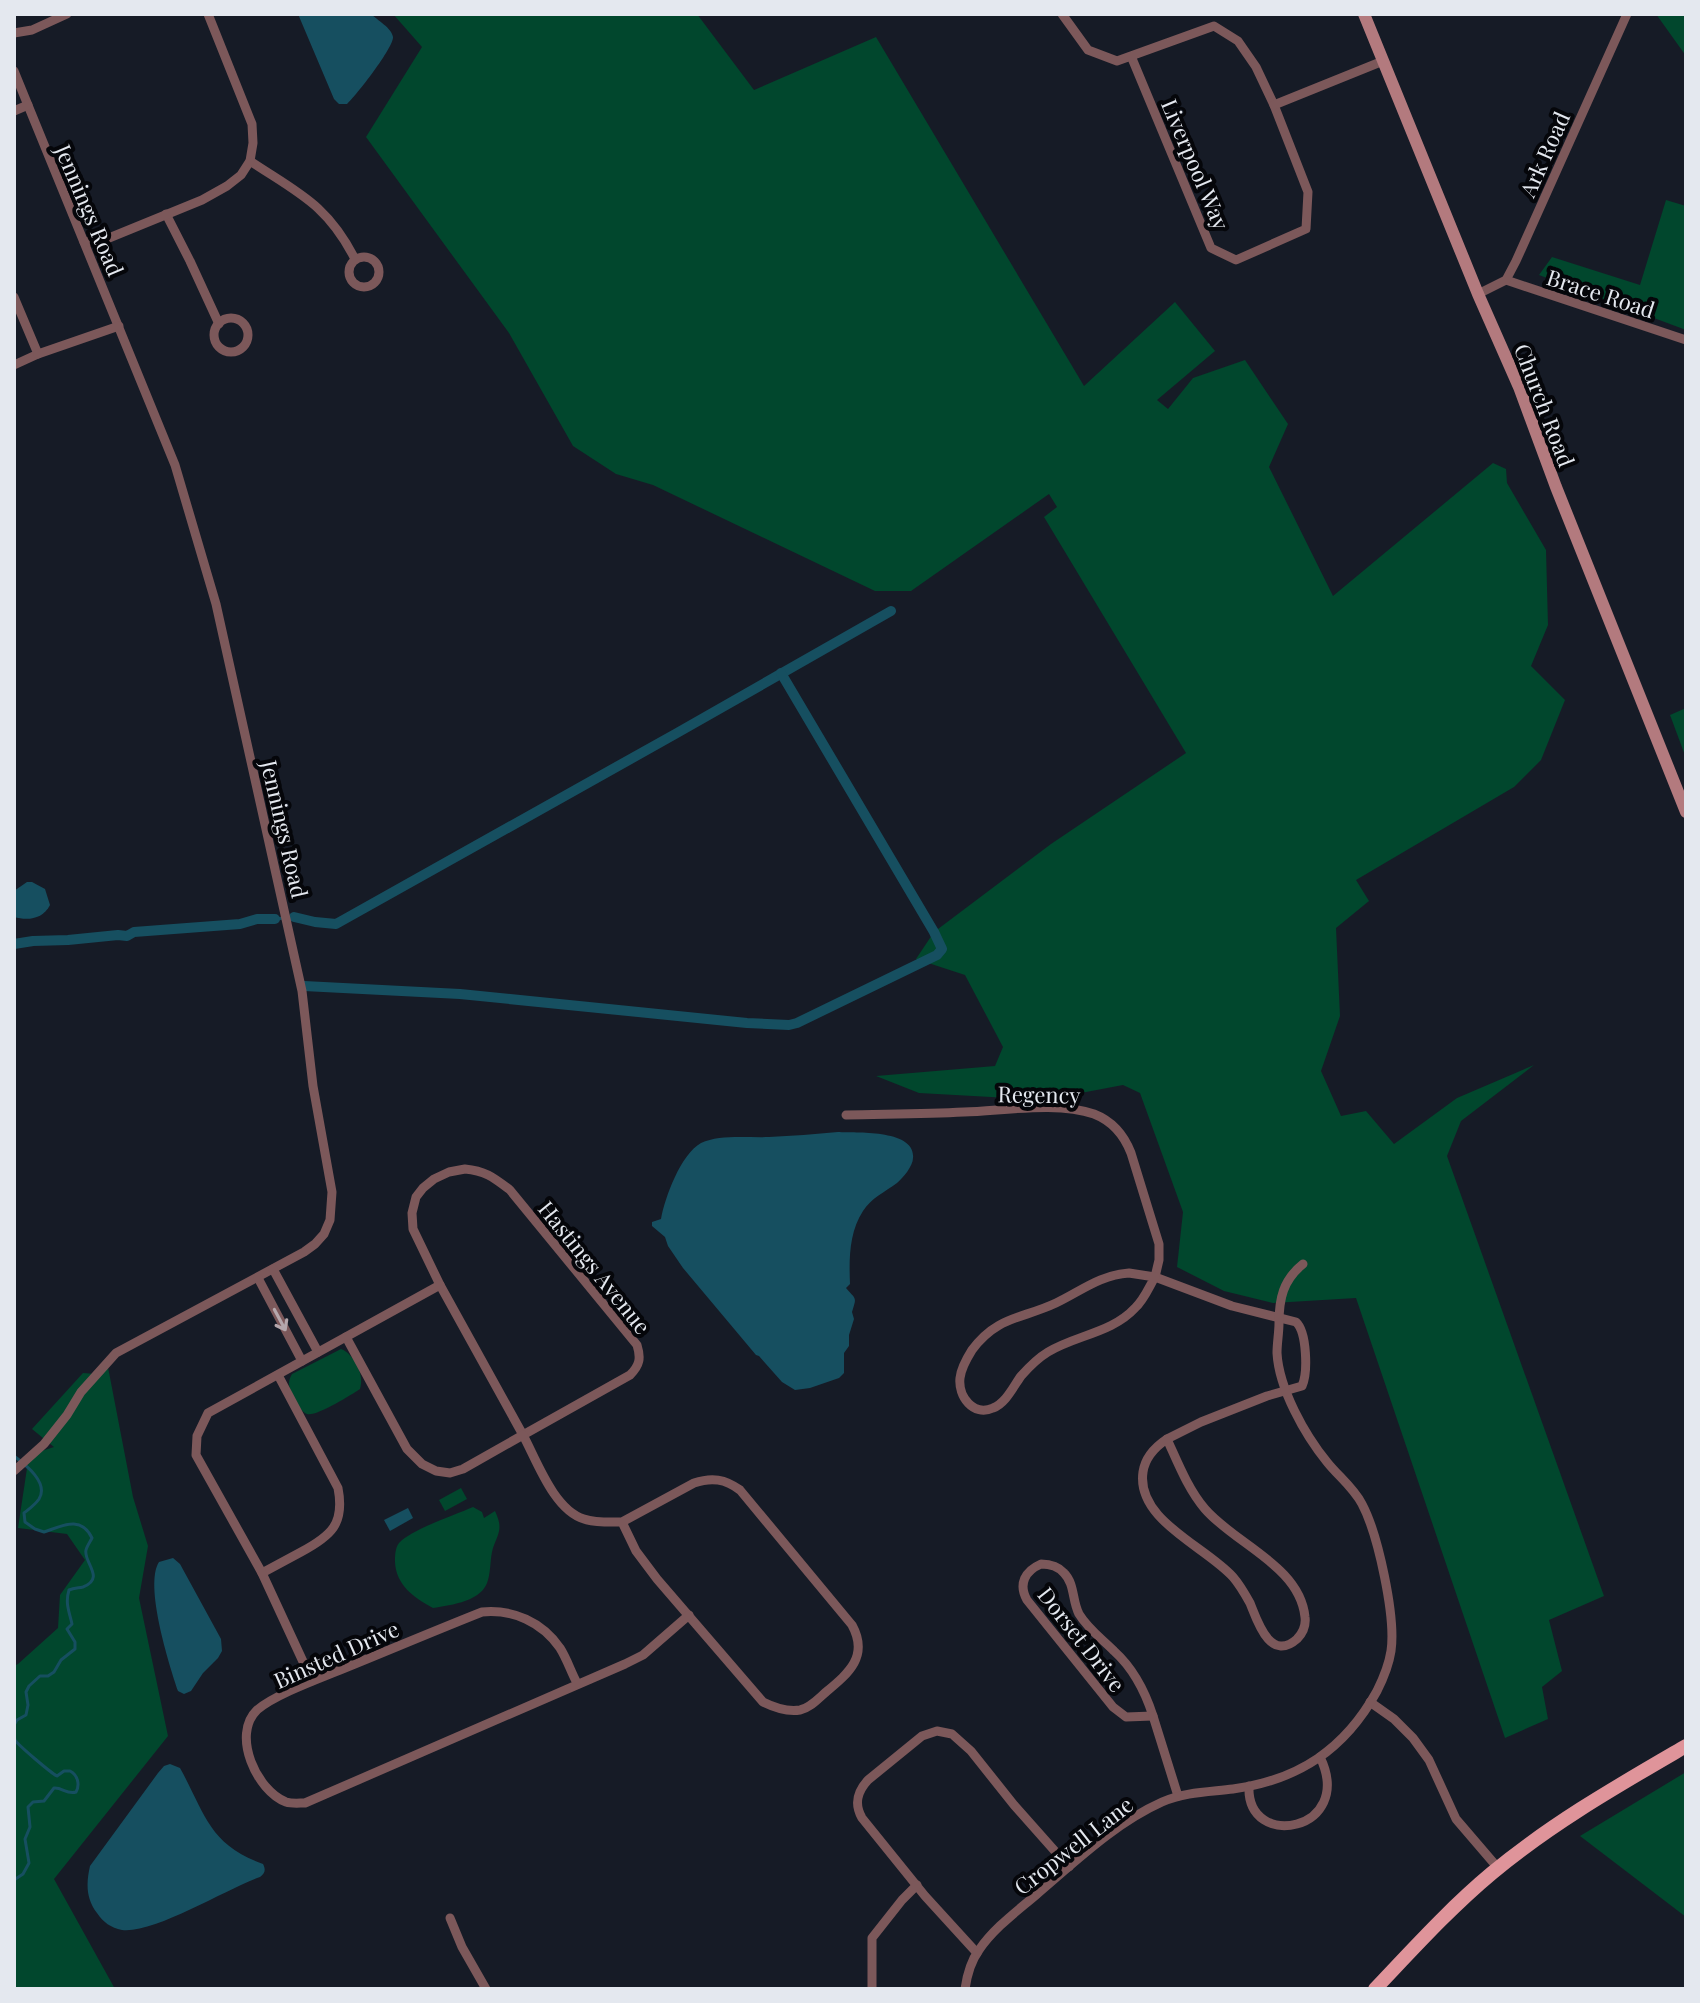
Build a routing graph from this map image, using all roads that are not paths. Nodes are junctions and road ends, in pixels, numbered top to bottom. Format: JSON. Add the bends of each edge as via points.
{"nodes":[{"id":1,"x":67,"y":14,"type":"edge"},
{"id":2,"x":208,"y":14,"type":"edge"},
{"id":3,"x":1062,"y":14,"type":"edge"},
{"id":4,"x":1364,"y":14,"type":"edge"},
{"id":5,"x":1627,"y":14,"type":"edge"},
{"id":6,"x":14,"y":33,"type":"edge"},
{"id":7,"x":1131,"y":56,"type":"junction"},
{"id":8,"x":1383,"y":61,"type":"junction"},
{"id":9,"x":14,"y":71,"type":"edge"},
{"id":10,"x":28,"y":105,"type":"junction"},
{"id":11,"x":1274,"y":105,"type":"junction"},
{"id":12,"x":14,"y":111,"type":"edge"},
{"id":13,"x":250,"y":161,"type":"junction"},
{"id":14,"x":166,"y":214,"type":"junction"},
{"id":15,"x":84,"y":242,"type":"junction"},
{"id":16,"x":355,"y":259,"type":"dead end"},
{"id":17,"x":1506,"y":280,"type":"junction"},
{"id":18,"x":1478,"y":294,"type":"junction"},
{"id":19,"x":14,"y":297,"type":"edge"},
{"id":20,"x":219,"y":324,"type":"dead end"},
{"id":21,"x":119,"y":326,"type":"junction"},
{"id":22,"x":1686,"y":340,"type":"edge"},
{"id":23,"x":38,"y":354,"type":"junction"},
{"id":24,"x":14,"y":365,"type":"edge"},
{"id":25,"x":1686,"y":812,"type":"edge"},
{"id":26,"x":846,"y":1115,"type":"dead end"},
{"id":27,"x":1303,"y":1264,"type":"dead end"},
{"id":28,"x":273,"y":1269,"type":"junction"},
{"id":29,"x":1155,"y":1277,"type":"junction"},
{"id":30,"x":258,"y":1278,"type":"junction"},
{"id":31,"x":440,"y":1285,"type":"junction"},
{"id":32,"x":1279,"y":1316,"type":"junction"},
{"id":33,"x":346,"y":1337,"type":"junction"},
{"id":34,"x":318,"y":1352,"type":"junction"},
{"id":35,"x":302,"y":1361,"type":"junction"},
{"id":36,"x":278,"y":1375,"type":"junction"},
{"id":37,"x":1287,"y":1391,"type":"junction"},
{"id":38,"x":523,"y":1435,"type":"junction"},
{"id":39,"x":1167,"y":1439,"type":"junction"},
{"id":40,"x":14,"y":1471,"type":"edge"},
{"id":41,"x":622,"y":1522,"type":"junction"},
{"id":42,"x":262,"y":1573,"type":"junction"},
{"id":43,"x":689,"y":1615,"type":"junction"},
{"id":44,"x":312,"y":1681,"type":"junction"},
{"id":45,"x":577,"y":1683,"type":"junction"},
{"id":46,"x":1370,"y":1702,"type":"junction"},
{"id":47,"x":1153,"y":1716,"type":"junction"},
{"id":48,"x":1686,"y":1746,"type":"edge"},
{"id":49,"x":1320,"y":1757,"type":"junction"},
{"id":50,"x":1249,"y":1786,"type":"junction"},
{"id":51,"x":1178,"y":1796,"type":"junction"},
{"id":52,"x":1069,"y":1867,"type":"junction"},
{"id":53,"x":1498,"y":1868,"type":"junction"},
{"id":54,"x":917,"y":1885,"type":"junction"},
{"id":55,"x":450,"y":1918,"type":"dead end"},
{"id":56,"x":977,"y":1953,"type":"junction"},
{"id":57,"x":486,"y":1989,"type":"edge"},
{"id":58,"x":872,"y":1989,"type":"edge"},
{"id":59,"x":965,"y":1989,"type":"edge"},
{"id":60,"x":1375,"y":1989,"type":"edge"}],
"edges":[{"from":1,"to":6,"type":"street"},
{"from":2,"to":13,"type":"street","via":[[252,124]]},
{"from":3,"to":7,"type":"street","name":"Liverpool Way","via":[[1088,50],[1117,61]]},
{"from":4,"to":8,"type":"main road","name":"Church Road"},
{"from":5,"to":17,"type":"street","name":"Ark Road"},
{"from":7,"to":11,"type":"street","name":"Liverpool Way","via":[[1214,26],[1238,41]]},
{"from":7,"to":11,"type":"street","name":"Liverpool Way","via":[[1211,248],[1236,260],[1306,229],[1308,192]]},
{"from":8,"to":11,"type":"street"},
{"from":8,"to":18,"type":"main road","name":"Church Road"},
{"from":9,"to":10,"type":"street","name":"Jennings Road"},
{"from":10,"to":12,"type":"street"},
{"from":10,"to":15,"type":"street","name":"Jennings Road"},
{"from":13,"to":14,"type":"street","via":[[227,186]]},
{"from":13,"to":16,"type":"street","via":[[317,206],[337,227]]},
{"from":14,"to":15,"type":"street","via":[[109,238]]},
{"from":14,"to":20,"type":"street"},
{"from":15,"to":21,"type":"street","name":"Jennings Road"},
{"from":17,"to":18,"type":"street"},
{"from":17,"to":22,"type":"street","name":"Brace Road"},
{"from":18,"to":25,"type":"main road","name":"Church Road"},
{"from":19,"to":23,"type":"street"},
{"from":21,"to":23,"type":"street"},
{"from":21,"to":28,"type":"street","name":"Jennings Road","via":[[179,475],[210,580],[302,991],[333,1206],[315,1244]]},
{"from":23,"to":24,"type":"street"},
{"from":26,"to":29,"type":"street","name":"Regency","via":[[1051,1108],[1088,1112],[1105,1120],[1127,1143],[1135,1163],[1159,1244]]},
{"from":27,"to":32,"type":"street","name":"Cropwell Lane","via":[[1284,1287]]},
{"from":28,"to":30,"type":"street","name":"Jennings Road"},
{"from":28,"to":34,"type":"street"},
{"from":29,"to":29,"type":"street","via":[[1131,1312],[1039,1358],[995,1407],[982,1410],[968,1404],[960,1389],[962,1370],[972,1351],[1004,1321],[1048,1306],[1096,1280],[1129,1273]]},
{"from":29,"to":32,"type":"street","via":[[1223,1303]]},
{"from":30,"to":35,"type":"street","one_way":true},
{"from":30,"to":40,"type":"street","name":"Jennings Road","via":[[116,1353],[44,1444]]},
{"from":31,"to":33,"type":"street"},
{"from":31,"to":38,"type":"street","name":"Hastings Avenue"},
{"from":31,"to":38,"type":"street","name":"Hastings Avenue","via":[[413,1229],[416,1197],[449,1172],[479,1170],[510,1190],[637,1345],[640,1361],[630,1375]]},
{"from":32,"to":37,"type":"street","name":"Cropwell Lane","via":[[1278,1364]]},
{"from":32,"to":37,"type":"street","via":[[1301,1326],[1303,1341],[1304,1381]]},
{"from":33,"to":34,"type":"street"},
{"from":33,"to":38,"type":"street","via":[[407,1449],[422,1464],[450,1473]]},
{"from":34,"to":35,"type":"street"},
{"from":35,"to":36,"type":"street"},
{"from":36,"to":42,"type":"street","via":[[341,1502],[333,1530],[321,1541]]},
{"from":36,"to":42,"type":"street","via":[[208,1413],[197,1436],[196,1455]]},
{"from":37,"to":39,"type":"street"},
{"from":37,"to":46,"type":"street","name":"Cropwell Lane","via":[[1317,1449],[1363,1505],[1383,1567],[1391,1650]]},
{"from":38,"to":41,"type":"street","via":[[566,1508],[590,1521]]},
{"from":39,"to":39,"type":"street","via":[[1144,1466],[1148,1505],[1234,1578],[1270,1641],[1293,1642],[1306,1623],[1296,1591],[1277,1568],[1206,1511]]},
{"from":41,"to":43,"type":"street","via":[[636,1551]]},
{"from":41,"to":43,"type":"street","via":[[705,1479],[730,1483],[852,1625],[858,1654],[843,1679],[807,1707],[774,1708],[763,1702]]},
{"from":42,"to":44,"type":"street"},
{"from":43,"to":45,"type":"street","name":"Binsted Drive","via":[[643,1655]]},
{"from":44,"to":45,"type":"street","name":"Binsted Drive","via":[[498,1610],[534,1622],[559,1647]]},
{"from":44,"to":45,"type":"street","name":"Binsted Drive","via":[[255,1712],[246,1731],[263,1785],[288,1803],[315,1800]]},
{"from":46,"to":49,"type":"street","name":"Cropwell Lane","via":[[1345,1736]]},
{"from":46,"to":53,"type":"street","via":[[1413,1738],[1456,1819]]},
{"from":47,"to":47,"type":"street","name":"Dorset Drive","via":[[1133,1673],[1079,1614],[1063,1571],[1041,1564],[1028,1572],[1022,1586],[1027,1600],[1106,1699],[1126,1717]]},
{"from":47,"to":51,"type":"street","name":"Dorset Drive"},
{"from":48,"to":53,"type":"main road","via":[[1571,1814]]},
{"from":49,"to":50,"type":"street","name":"Cropwell Lane","via":[[1290,1774]]},
{"from":49,"to":50,"type":"street","via":[[1327,1775],[1326,1798],[1318,1812],[1299,1824],[1277,1826],[1264,1820],[1251,1805]]},
{"from":50,"to":51,"type":"street","name":"Cropwell Lane"},
{"from":51,"to":52,"type":"street","name":"Cropwell Lane","via":[[1129,1821]]},
{"from":52,"to":54,"type":"street","via":[[971,1751],[952,1734],[937,1731],[922,1736],[868,1780],[857,1799],[862,1818]]},
{"from":52,"to":56,"type":"street","name":"Cropwell Lane","via":[[1000,1926]]},
{"from":53,"to":60,"type":"main road"},
{"from":54,"to":56,"type":"street"},
{"from":54,"to":58,"type":"street","via":[[872,1938]]},
{"from":55,"to":57,"type":"street"},
{"from":56,"to":59,"type":"street","name":"Cropwell Lane"}]}
